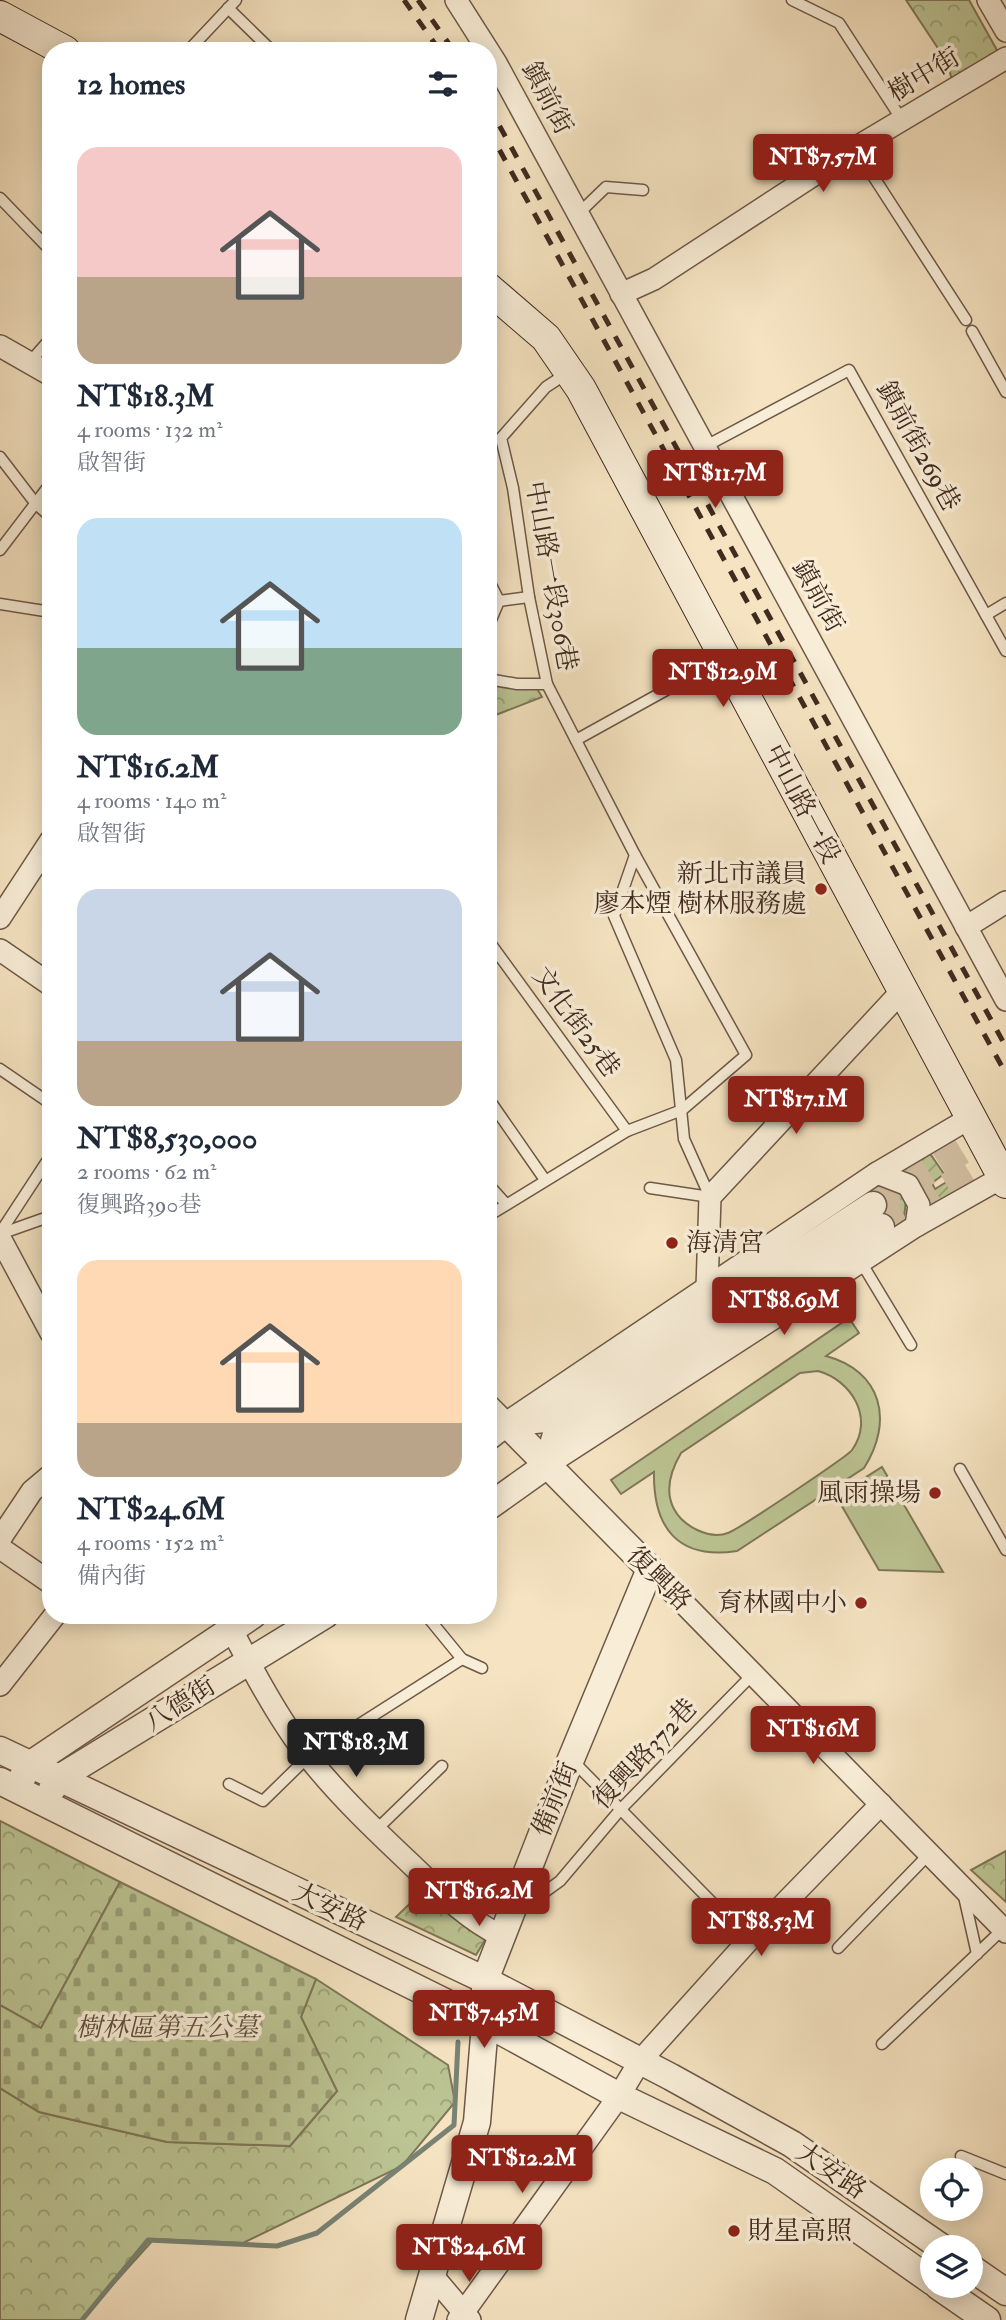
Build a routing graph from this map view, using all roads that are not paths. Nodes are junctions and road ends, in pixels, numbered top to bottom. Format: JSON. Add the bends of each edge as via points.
{"nodes":[{"id":1,"x":456,"y":0,"type":"edge"},
{"id":2,"x":792,"y":0,"type":"edge"},
{"id":3,"x":988,"y":0,"type":"edge"},
{"id":4,"x":232,"y":4,"type":"edge"},
{"id":5,"x":0,"y":16,"type":"edge"},
{"id":6,"x":1006,"y":31,"type":"edge"},
{"id":7,"x":48,"y":42,"type":"edge"},
{"id":8,"x":196,"y":42,"type":"edge"},
{"id":9,"x":264,"y":42,"type":"edge"},
{"id":10,"x":483,"y":42,"type":"edge"},
{"id":11,"x":1006,"y":58,"type":"edge"},
{"id":12,"x":497,"y":65,"type":"edge"},
{"id":13,"x":902,"y":120,"type":"junction"},
{"id":14,"x":855,"y":148,"type":"junction"},
{"id":15,"x":643,"y":190,"type":"dead end"},
{"id":16,"x":0,"y":198,"type":"edge"},
{"id":17,"x":577,"y":215,"type":"junction"},
{"id":18,"x":42,"y":242,"type":"edge"},
{"id":19,"x":621,"y":294,"type":"junction"},
{"id":20,"x":497,"y":296,"type":"edge"},
{"id":21,"x":966,"y":320,"type":"dead end"},
{"id":22,"x":972,"y":331,"type":"dead end"},
{"id":23,"x":0,"y":345,"type":"edge"},
{"id":24,"x":42,"y":348,"type":"edge"},
{"id":25,"x":29,"y":362,"type":"junction"},
{"id":26,"x":42,"y":370,"type":"edge"},
{"id":27,"x":570,"y":371,"type":"junction"},
{"id":28,"x":1006,"y":392,"type":"edge"},
{"id":29,"x":704,"y":447,"type":"junction"},
{"id":30,"x":0,"y":457,"type":"edge"},
{"id":31,"x":42,"y":496,"type":"edge"},
{"id":32,"x":36,"y":504,"type":"junction"},
{"id":33,"x":42,"y":509,"type":"edge"},
{"id":34,"x":0,"y":550,"type":"edge"},
{"id":35,"x":497,"y":597,"type":"edge"},
{"id":36,"x":529,"y":597,"type":"junction"},
{"id":37,"x":499,"y":601,"type":"junction"},
{"id":38,"x":1006,"y":603,"type":"edge"},
{"id":39,"x":0,"y":604,"type":"edge"},
{"id":40,"x":497,"y":606,"type":"edge"},
{"id":41,"x":42,"y":611,"type":"edge"},
{"id":42,"x":986,"y":615,"type":"junction"},
{"id":43,"x":1006,"y":650,"type":"edge"},
{"id":44,"x":725,"y":658,"type":"junction"},
{"id":45,"x":497,"y":681,"type":"edge"},
{"id":46,"x":547,"y":684,"type":"junction"},
{"id":47,"x":576,"y":740,"type":"junction"},
{"id":48,"x":42,"y":854,"type":"edge"},
{"id":49,"x":635,"y":855,"type":"junction"},
{"id":50,"x":1006,"y":902,"type":"edge"},
{"id":51,"x":0,"y":918,"type":"edge"},
{"id":52,"x":966,"y":927,"type":"junction"},
{"id":53,"x":0,"y":950,"type":"edge"},
{"id":54,"x":497,"y":955,"type":"edge"},
{"id":55,"x":42,"y":979,"type":"edge"},
{"id":56,"x":902,"y":991,"type":"junction"},
{"id":57,"x":1006,"y":1000,"type":"edge"},
{"id":58,"x":0,"y":1069,"type":"edge"},
{"id":59,"x":42,"y":1098,"type":"edge"},
{"id":60,"x":681,"y":1110,"type":"junction"},
{"id":61,"x":497,"y":1111,"type":"edge"},
{"id":62,"x":970,"y":1118,"type":"junction"},
{"id":63,"x":627,"y":1131,"type":"junction"},
{"id":64,"x":42,"y":1170,"type":"edge"},
{"id":65,"x":877,"y":1173,"type":"junction"},
{"id":66,"x":545,"y":1180,"type":"junction"},
{"id":67,"x":1004,"y":1180,"type":"edge"},
{"id":68,"x":650,"y":1188,"type":"dead end"},
{"id":69,"x":497,"y":1194,"type":"edge"},
{"id":70,"x":710,"y":1197,"type":"junction"},
{"id":71,"x":506,"y":1204,"type":"junction"},
{"id":72,"x":497,"y":1210,"type":"edge"},
{"id":73,"x":877,"y":1216,"type":"tunnel mouth"},
{"id":74,"x":42,"y":1219,"type":"edge"},
{"id":75,"x":916,"y":1226,"type":"junction"},
{"id":76,"x":0,"y":1235,"type":"edge"},
{"id":77,"x":861,"y":1262,"type":"junction"},
{"id":78,"x":707,"y":1288,"type":"junction"},
{"id":79,"x":42,"y":1306,"type":"edge"},
{"id":80,"x":911,"y":1345,"type":"dead end"},
{"id":81,"x":497,"y":1420,"type":"edge"},
{"id":82,"x":497,"y":1422,"type":"edge"},
{"id":83,"x":497,"y":1424,"type":"edge"},
{"id":84,"x":551,"y":1427,"type":"junction"},
{"id":85,"x":547,"y":1465,"type":"junction"},
{"id":86,"x":960,"y":1469,"type":"dead end"},
{"id":87,"x":42,"y":1483,"type":"edge"},
{"id":88,"x":497,"y":1501,"type":"edge"},
{"id":89,"x":0,"y":1539,"type":"edge"},
{"id":90,"x":0,"y":1548,"type":"edge"},
{"id":91,"x":1006,"y":1550,"type":"edge"},
{"id":92,"x":650,"y":1569,"type":"junction"},
{"id":93,"x":42,"y":1577,"type":"edge"},
{"id":94,"x":48,"y":1624,"type":"edge"},
{"id":95,"x":230,"y":1624,"type":"edge"},
{"id":96,"x":237,"y":1624,"type":"edge"},
{"id":97,"x":310,"y":1624,"type":"edge"},
{"id":98,"x":433,"y":1624,"type":"edge"},
{"id":99,"x":462,"y":1659,"type":"junction"},
{"id":100,"x":248,"y":1662,"type":"junction"},
{"id":101,"x":482,"y":1668,"type":"dead end"},
{"id":102,"x":753,"y":1674,"type":"junction"},
{"id":103,"x":0,"y":1685,"type":"edge"},
{"id":104,"x":0,"y":1749,"type":"edge"},
{"id":105,"x":308,"y":1757,"type":"junction"},
{"id":106,"x":571,"y":1759,"type":"junction"},
{"id":107,"x":32,"y":1764,"type":"junction"},
{"id":108,"x":442,"y":1766,"type":"dead end"},
{"id":109,"x":59,"y":1779,"type":"junction"},
{"id":110,"x":229,"y":1784,"type":"dead end"},
{"id":111,"x":7,"y":1785,"type":"edge"},
{"id":112,"x":43,"y":1802,"type":"junction"},
{"id":113,"x":881,"y":1804,"type":"junction"},
{"id":114,"x":620,"y":1810,"type":"junction"},
{"id":115,"x":376,"y":1830,"type":"junction"},
{"id":116,"x":930,"y":1853,"type":"junction"},
{"id":117,"x":961,"y":1885,"type":"junction"},
{"id":118,"x":504,"y":1927,"type":"junction"},
{"id":119,"x":1005,"y":1931,"type":"edge"},
{"id":120,"x":749,"y":1940,"type":"junction"},
{"id":121,"x":838,"y":1948,"type":"dead end"},
{"id":122,"x":977,"y":1954,"type":"junction"},
{"id":123,"x":485,"y":1980,"type":"junction"},
{"id":124,"x":485,"y":2024,"type":"junction"},
{"id":125,"x":882,"y":2045,"type":"dead end"},
{"id":126,"x":640,"y":2061,"type":"junction"},
{"id":127,"x":619,"y":2096,"type":"junction"},
{"id":128,"x":961,"y":2156,"type":"dead end"},
{"id":129,"x":1006,"y":2174,"type":"edge"},
{"id":130,"x":924,"y":2235,"type":"edge"},
{"id":131,"x":920,"y":2273,"type":"edge"},
{"id":132,"x":432,"y":2276,"type":"junction"},
{"id":133,"x":983,"y":2276,"type":"edge"},
{"id":134,"x":1006,"y":2292,"type":"edge"},
{"id":135,"x":955,"y":2298,"type":"edge"},
{"id":136,"x":464,"y":2317,"type":"edge"},
{"id":137,"x":419,"y":2320,"type":"edge"},
{"id":138,"x":987,"y":2320,"type":"edge"}],
"edges":[{"from":1,"to":10,"type":"street","name":"鎮前街"},
{"from":2,"to":13,"type":"lane","via":[[839,23]]},
{"from":3,"to":6,"type":"street"},
{"from":4,"to":8,"type":"lane"},
{"from":4,"to":9,"type":"lane"},
{"from":5,"to":7,"type":"main road"},
{"from":11,"to":13,"type":"street","name":"樹中街"},
{"from":12,"to":17,"type":"street","name":"鎮前街"},
{"from":13,"to":14,"type":"street","name":"樹中街"},
{"from":14,"to":19,"type":"street","name":"樹中街","via":[[654,279]]},
{"from":14,"to":21,"type":"lane"},
{"from":15,"to":17,"type":"lane","via":[[606,187]]},
{"from":16,"to":18,"type":"lane"},
{"from":17,"to":19,"type":"street","name":"鎮前街"},
{"from":19,"to":29,"type":"street","name":"鎮前街"},
{"from":20,"to":27,"type":"main road","name":"中山路一段","via":[[546,338]]},
{"from":22,"to":28,"type":"lane"},
{"from":23,"to":25,"type":"street"},
{"from":24,"to":25,"type":"lane"},
{"from":25,"to":26,"type":"street"},
{"from":27,"to":36,"type":"lane","name":"中山路一段306巷","via":[[546,387],[501,438]]},
{"from":27,"to":44,"type":"main road","name":"中山路一段"},
{"from":29,"to":42,"type":"lane","name":"鎮前街269巷","via":[[849,370]]},
{"from":29,"to":52,"type":"street","name":"鎮前街"},
{"from":30,"to":32,"type":"lane"},
{"from":31,"to":32,"type":"lane"},
{"from":32,"to":33,"type":"lane"},
{"from":32,"to":34,"type":"lane"},
{"from":35,"to":37,"type":"lane"},
{"from":36,"to":37,"type":"lane"},
{"from":36,"to":46,"type":"lane","name":"中山路一段306巷"},
{"from":37,"to":40,"type":"lane"},
{"from":38,"to":42,"type":"lane"},
{"from":39,"to":41,"type":"lane"},
{"from":42,"to":43,"type":"lane","name":"鎮前街269巷"},
{"from":44,"to":47,"type":"lane"},
{"from":44,"to":56,"type":"main road","name":"中山路一段"},
{"from":45,"to":46,"type":"lane"},
{"from":46,"to":47,"type":"lane","name":"中山路一段306巷"},
{"from":47,"to":49,"type":"lane","name":"中山路一段306巷"},
{"from":48,"to":51,"type":"street"},
{"from":49,"to":60,"type":"lane","via":[[614,916],[676,1060]]},
{"from":49,"to":60,"type":"lane","name":"中山路一段306巷","via":[[746,1055]]},
{"from":50,"to":52,"type":"street"},
{"from":52,"to":57,"type":"street","name":"鎮前街"},
{"from":53,"to":55,"type":"street"},
{"from":54,"to":63,"type":"lane","name":"文化街25巷"},
{"from":56,"to":62,"type":"main road","name":"中山路一段"},
{"from":56,"to":70,"type":"street"},
{"from":58,"to":59,"type":"lane"},
{"from":60,"to":63,"type":"lane"},
{"from":60,"to":70,"type":"lane","via":[[684,1139]]},
{"from":61,"to":66,"type":"lane"},
{"from":62,"to":65,"type":"street"},
{"from":62,"to":67,"type":"main road","name":"中山路一段"},
{"from":63,"to":66,"type":"lane"},
{"from":64,"to":76,"type":"lane"},
{"from":65,"to":75,"type":"street","via":[[908,1185],[919,1205]]},
{"from":65,"to":78,"type":"street"},
{"from":66,"to":71,"type":"lane"},
{"from":67,"to":75,"type":"street"},
{"from":68,"to":70,"type":"lane"},
{"from":69,"to":71,"type":"lane"},
{"from":70,"to":78,"type":"street"},
{"from":71,"to":72,"type":"lane"},
{"from":73,"to":84,"type":"street"},
{"from":74,"to":76,"type":"lane"},
{"from":75,"to":77,"type":"street"},
{"from":76,"to":79,"type":"street"},
{"from":77,"to":80,"type":"lane"},
{"from":77,"to":85,"type":"street"},
{"from":78,"to":81,"type":"street"},
{"from":82,"to":84,"type":"street"},
{"from":83,"to":85,"type":"street","name":"復興路"},
{"from":84,"to":85,"type":"street"},
{"from":85,"to":88,"type":"street"},
{"from":85,"to":92,"type":"street","name":"復興路"},
{"from":86,"to":91,"type":"lane"},
{"from":87,"to":89,"type":"street"},
{"from":90,"to":93,"type":"street"},
{"from":92,"to":102,"type":"street","name":"復興路"},
{"from":92,"to":106,"type":"street","name":"備前街"},
{"from":94,"to":103,"type":"street"},
{"from":95,"to":107,"type":"street","name":"八德街"},
{"from":96,"to":100,"type":"street"},
{"from":97,"to":100,"type":"street","name":"八德街"},
{"from":98,"to":99,"type":"lane"},
{"from":99,"to":101,"type":"lane"},
{"from":99,"to":105,"type":"lane"},
{"from":100,"to":105,"type":"street"},
{"from":100,"to":109,"type":"street","name":"八德街"},
{"from":102,"to":113,"type":"street","name":"復興路"},
{"from":102,"to":114,"type":"lane","name":"復興路372巷"},
{"from":104,"to":107,"type":"street","name":"大安路"},
{"from":105,"to":110,"type":"lane","via":[[263,1801]]},
{"from":105,"to":115,"type":"street"},
{"from":106,"to":114,"type":"lane"},
{"from":106,"to":118,"type":"street","name":"備前街"},
{"from":107,"to":109,"type":"street","name":"大安路"},
{"from":107,"to":111,"type":"street","name":"八德街"},
{"from":108,"to":115,"type":"lane"},
{"from":109,"to":112,"type":"street","name":"八德街"},
{"from":109,"to":123,"type":"street","name":"大安路"},
{"from":111,"to":112,"type":"street","name":"大安路"},
{"from":112,"to":124,"type":"street","name":"大安路"},
{"from":113,"to":116,"type":"street","name":"復興路"},
{"from":113,"to":120,"type":"street"},
{"from":114,"to":118,"type":"lane","name":"復興路372巷","via":[[561,1881]]},
{"from":114,"to":120,"type":"lane"},
{"from":115,"to":118,"type":"street","via":[[483,1927]]},
{"from":116,"to":117,"type":"street","name":"復興路"},
{"from":116,"to":121,"type":"lane"},
{"from":117,"to":119,"type":"street","name":"復興路"},
{"from":117,"to":122,"type":"lane"},
{"from":118,"to":123,"type":"street","name":"備前街"},
{"from":119,"to":122,"type":"lane"},
{"from":120,"to":126,"type":"street"},
{"from":122,"to":125,"type":"lane"},
{"from":123,"to":124,"type":"street","name":"備前街"},
{"from":123,"to":126,"type":"street","name":"大安路"},
{"from":124,"to":127,"type":"street","name":"大安路"},
{"from":124,"to":132,"type":"street","name":"備前街","via":[[477,2122]]},
{"from":126,"to":127,"type":"street"},
{"from":126,"to":130,"type":"street","name":"大安路","via":[[792,2144]]},
{"from":127,"to":131,"type":"street","name":"大安路","via":[[775,2171]]},
{"from":127,"to":136,"type":"street"},
{"from":128,"to":129,"type":"lane"},
{"from":132,"to":136,"type":"street"},
{"from":132,"to":137,"type":"street","name":"備前街"},
{"from":133,"to":134,"type":"street"},
{"from":135,"to":138,"type":"street"}]}
